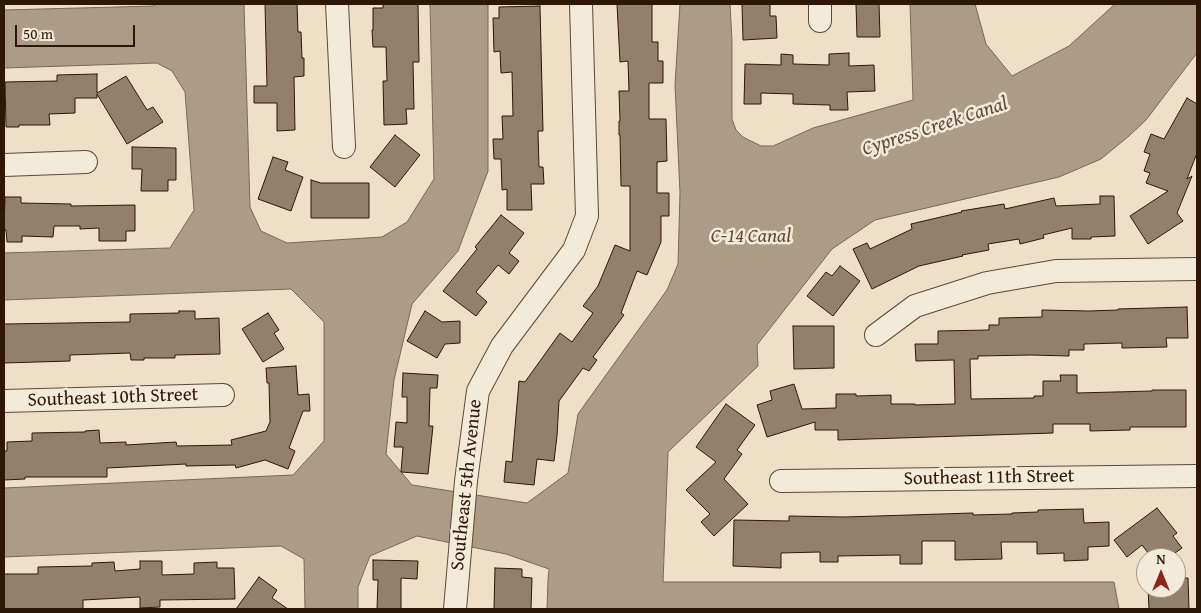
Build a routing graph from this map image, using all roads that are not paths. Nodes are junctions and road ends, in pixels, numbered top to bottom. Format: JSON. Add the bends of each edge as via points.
{"nodes":[{"id":1,"x":337,"y":4,"type":"edge"},
{"id":2,"x":581,"y":4,"type":"edge"},
{"id":3,"x":344,"y":147,"type":"dead end"},
{"id":4,"x":86,"y":162,"type":"dead end"},
{"id":5,"x":4,"y":165,"type":"edge"},
{"id":6,"x":1197,"y":269,"type":"edge"},
{"id":7,"x":876,"y":335,"type":"dead end"},
{"id":8,"x":223,"y":395,"type":"dead end"},
{"id":9,"x":4,"y":401,"type":"edge"},
{"id":10,"x":1197,"y":476,"type":"edge"},
{"id":11,"x":781,"y":481,"type":"dead end"},
{"id":12,"x":454,"y":609,"type":"edge"}],
"edges":[{"from":1,"to":3,"type":"street"},
{"from":2,"to":12,"type":"street","name":"Southeast 5th Avenue","via":[[587,216],[574,250],[502,346],[478,391]]},
{"from":4,"to":5,"type":"street"},
{"from":6,"to":7,"type":"street","via":[[1056,271],[987,283],[915,306]]},
{"from":8,"to":9,"type":"street","name":"Southeast 10th Street"},
{"from":10,"to":11,"type":"street","name":"Southeast 11th Street"}]}
